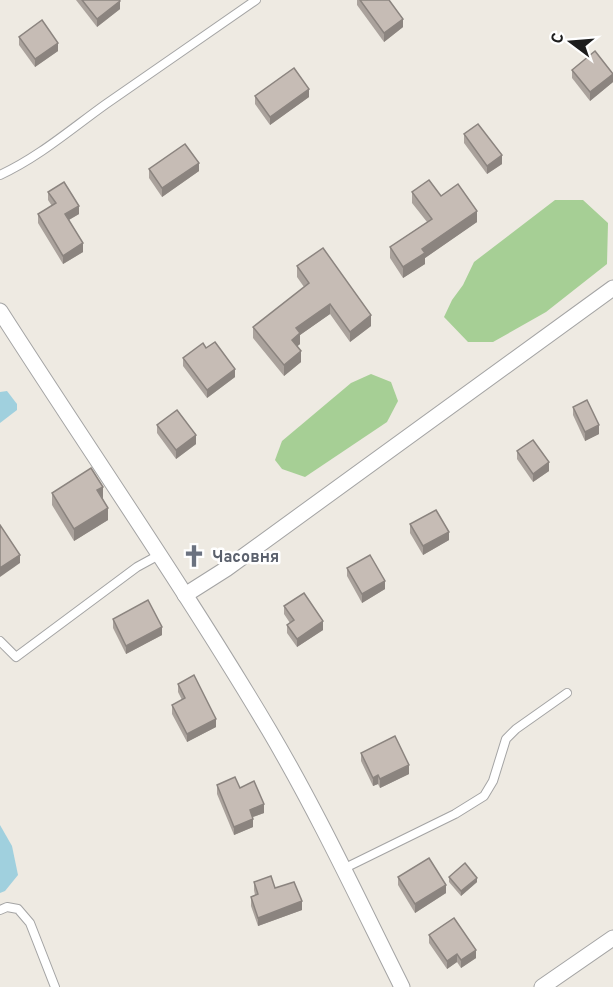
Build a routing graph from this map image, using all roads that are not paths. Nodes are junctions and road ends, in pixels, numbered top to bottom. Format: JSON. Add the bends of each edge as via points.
{"nodes":[{"id":1,"x":256,"y":0,"type":"edge"},
{"id":2,"x":0,"y":175,"type":"edge"},
{"id":3,"x":613,"y":288,"type":"edge"},
{"id":4,"x":0,"y":310,"type":"edge"},
{"id":5,"x":159,"y":555,"type":"junction"},
{"id":6,"x":185,"y":595,"type":"junction"},
{"id":7,"x":0,"y":641,"type":"edge"},
{"id":8,"x":567,"y":693,"type":"dead end"},
{"id":9,"x":343,"y":869,"type":"junction"},
{"id":10,"x":0,"y":909,"type":"edge"},
{"id":11,"x":613,"y":938,"type":"edge"},
{"id":12,"x":55,"y":987,"type":"edge"},
{"id":13,"x":402,"y":987,"type":"edge"},
{"id":14,"x":542,"y":987,"type":"edge"}],
"edges":[{"from":1,"to":2,"type":"lane","via":[[66,135]]},
{"from":3,"to":6,"type":"street"},
{"from":4,"to":5,"type":"street"},
{"from":5,"to":6,"type":"street"},
{"from":5,"to":7,"type":"lane","via":[[137,567],[16,657]]},
{"from":6,"to":9,"type":"street","via":[[274,738]]},
{"from":8,"to":9,"type":"lane","via":[[506,739],[494,781],[484,796]]},
{"from":9,"to":13,"type":"street"},
{"from":10,"to":12,"type":"lane","via":[[18,909],[30,923]]},
{"from":11,"to":14,"type":"street"}]}
